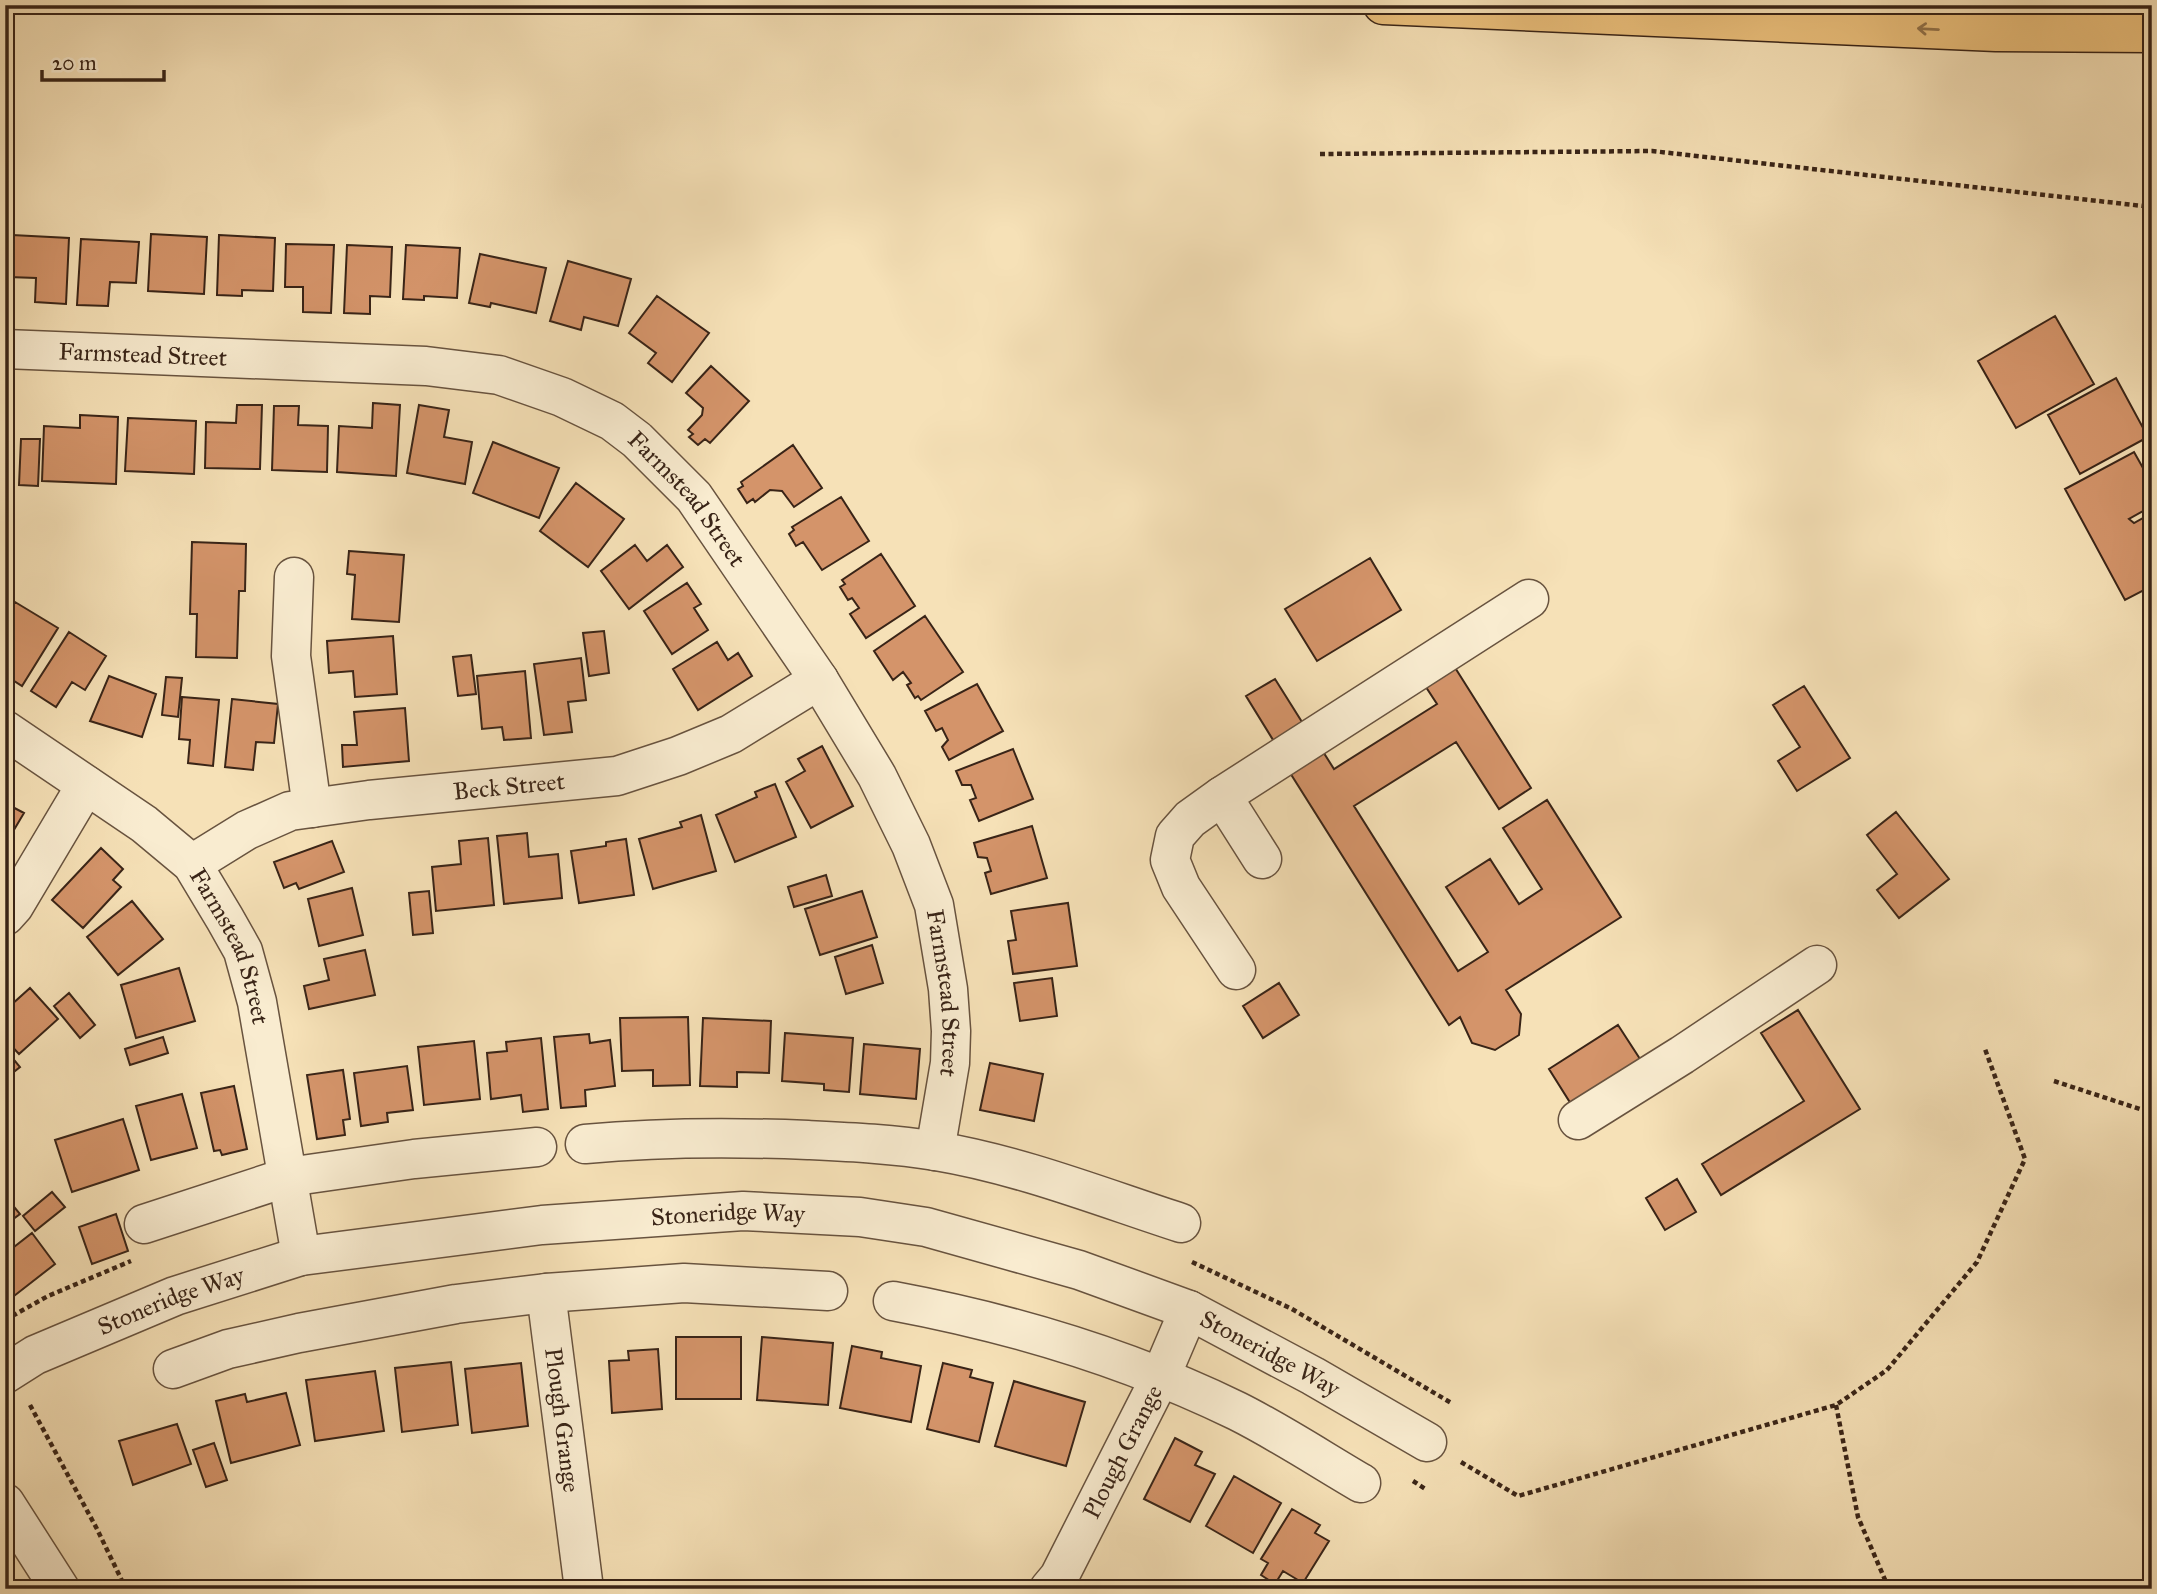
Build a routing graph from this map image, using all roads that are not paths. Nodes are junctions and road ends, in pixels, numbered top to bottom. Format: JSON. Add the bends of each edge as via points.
{"nodes":[{"id":1,"x":1383,"y":5,"type":"edge"},
{"id":2,"x":1996,"y":32,"type":"junction"},
{"id":3,"x":2152,"y":33,"type":"edge"},
{"id":4,"x":2152,"y":50,"type":"edge"},
{"id":5,"x":5,"y":349,"type":"edge"},
{"id":6,"x":294,"y":577,"type":"dead end"},
{"id":7,"x":1529,"y":599,"type":"dead end"},
{"id":8,"x":819,"y":680,"type":"junction"},
{"id":9,"x":5,"y":730,"type":"edge"},
{"id":10,"x":86,"y":785,"type":"junction"},
{"id":11,"x":1222,"y":796,"type":"junction"},
{"id":12,"x":312,"y":808,"type":"junction"},
{"id":13,"x":1262,"y":859,"type":"dead end"},
{"id":14,"x":192,"y":864,"type":"junction"},
{"id":15,"x":5,"y":916,"type":"edge"},
{"id":16,"x":1817,"y":965,"type":"dead end"},
{"id":17,"x":1236,"y":970,"type":"dead end"},
{"id":18,"x":1578,"y":1120,"type":"dead end"},
{"id":19,"x":585,"y":1144,"type":"dead end"},
{"id":20,"x":537,"y":1147,"type":"dead end"},
{"id":21,"x":935,"y":1151,"type":"junction"},
{"id":22,"x":288,"y":1177,"type":"junction"},
{"id":23,"x":1181,"y":1223,"type":"dead end"},
{"id":24,"x":144,"y":1224,"type":"dead end"},
{"id":25,"x":301,"y":1256,"type":"junction"},
{"id":26,"x":828,"y":1291,"type":"dead end"},
{"id":27,"x":546,"y":1293,"type":"junction"},
{"id":28,"x":893,"y":1301,"type":"dead end"},
{"id":29,"x":1189,"y":1310,"type":"junction"},
{"id":30,"x":173,"y":1370,"type":"dead end"},
{"id":31,"x":1160,"y":1378,"type":"junction"},
{"id":32,"x":16,"y":1388,"type":"edge"},
{"id":33,"x":1427,"y":1442,"type":"road end"},
{"id":34,"x":1361,"y":1483,"type":"dead end"},
{"id":35,"x":5,"y":1503,"type":"edge"},
{"id":36,"x":60,"y":1589,"type":"edge"},
{"id":37,"x":584,"y":1589,"type":"edge"},
{"id":38,"x":1049,"y":1589,"type":"edge"}],
"edges":[{"from":2,"to":1,"type":"highway","one_way":true},
{"from":2,"to":3,"type":"highway"},
{"from":2,"to":4,"type":"highway"},
{"from":5,"to":8,"type":"street","name":"Farmstead Street","via":[[426,366],[499,375],[562,397],[612,421],[694,497]]},
{"from":6,"to":12,"type":"street","via":[[291,656]]},
{"from":7,"to":11,"type":"street"},
{"from":8,"to":12,"type":"street","name":"Beck Street","via":[[731,734],[617,776]]},
{"from":8,"to":21,"type":"street","name":"Farmstead Street","via":[[901,821],[934,905],[951,1031]]},
{"from":9,"to":10,"type":"street","name":"Farmstead Street"},
{"from":10,"to":14,"type":"street","name":"Farmstead Street","via":[[145,824]]},
{"from":10,"to":15,"type":"street"},
{"from":11,"to":13,"type":"street"},
{"from":11,"to":17,"type":"street","via":[[1175,836],[1170,860],[1181,887]]},
{"from":12,"to":14,"type":"street","name":"Beck Street","via":[[289,811],[247,830]]},
{"from":14,"to":22,"type":"street","name":"Farmstead Street","via":[[243,951],[257,1002]]},
{"from":16,"to":18,"type":"street"},
{"from":19,"to":21,"type":"street","via":[[727,1137]]},
{"from":20,"to":22,"type":"street"},
{"from":21,"to":23,"type":"street","via":[[1020,1170]]},
{"from":22,"to":24,"type":"street"},
{"from":22,"to":25,"type":"street","name":"Farmstead Street"},
{"from":25,"to":29,"type":"street","name":"Stoneridge Way","via":[[542,1224],[743,1211],[860,1217],[926,1227],[1079,1270]]},
{"from":25,"to":32,"type":"street","name":"Stoneridge Way","via":[[175,1296],[35,1355]]},
{"from":26,"to":27,"type":"street","via":[[684,1283]]},
{"from":27,"to":30,"type":"street","via":[[456,1304],[299,1333],[228,1349]]},
{"from":27,"to":37,"type":"street","name":"Plough Grange"},
{"from":28,"to":31,"type":"street","via":[[1077,1346]]},
{"from":29,"to":31,"type":"street","name":"Plough Grange"},
{"from":29,"to":33,"type":"street","name":"Stoneridge Way"},
{"from":31,"to":34,"type":"street","via":[[1238,1412]]},
{"from":31,"to":38,"type":"street","name":"Plough Grange"},
{"from":35,"to":36,"type":"street"}]}
